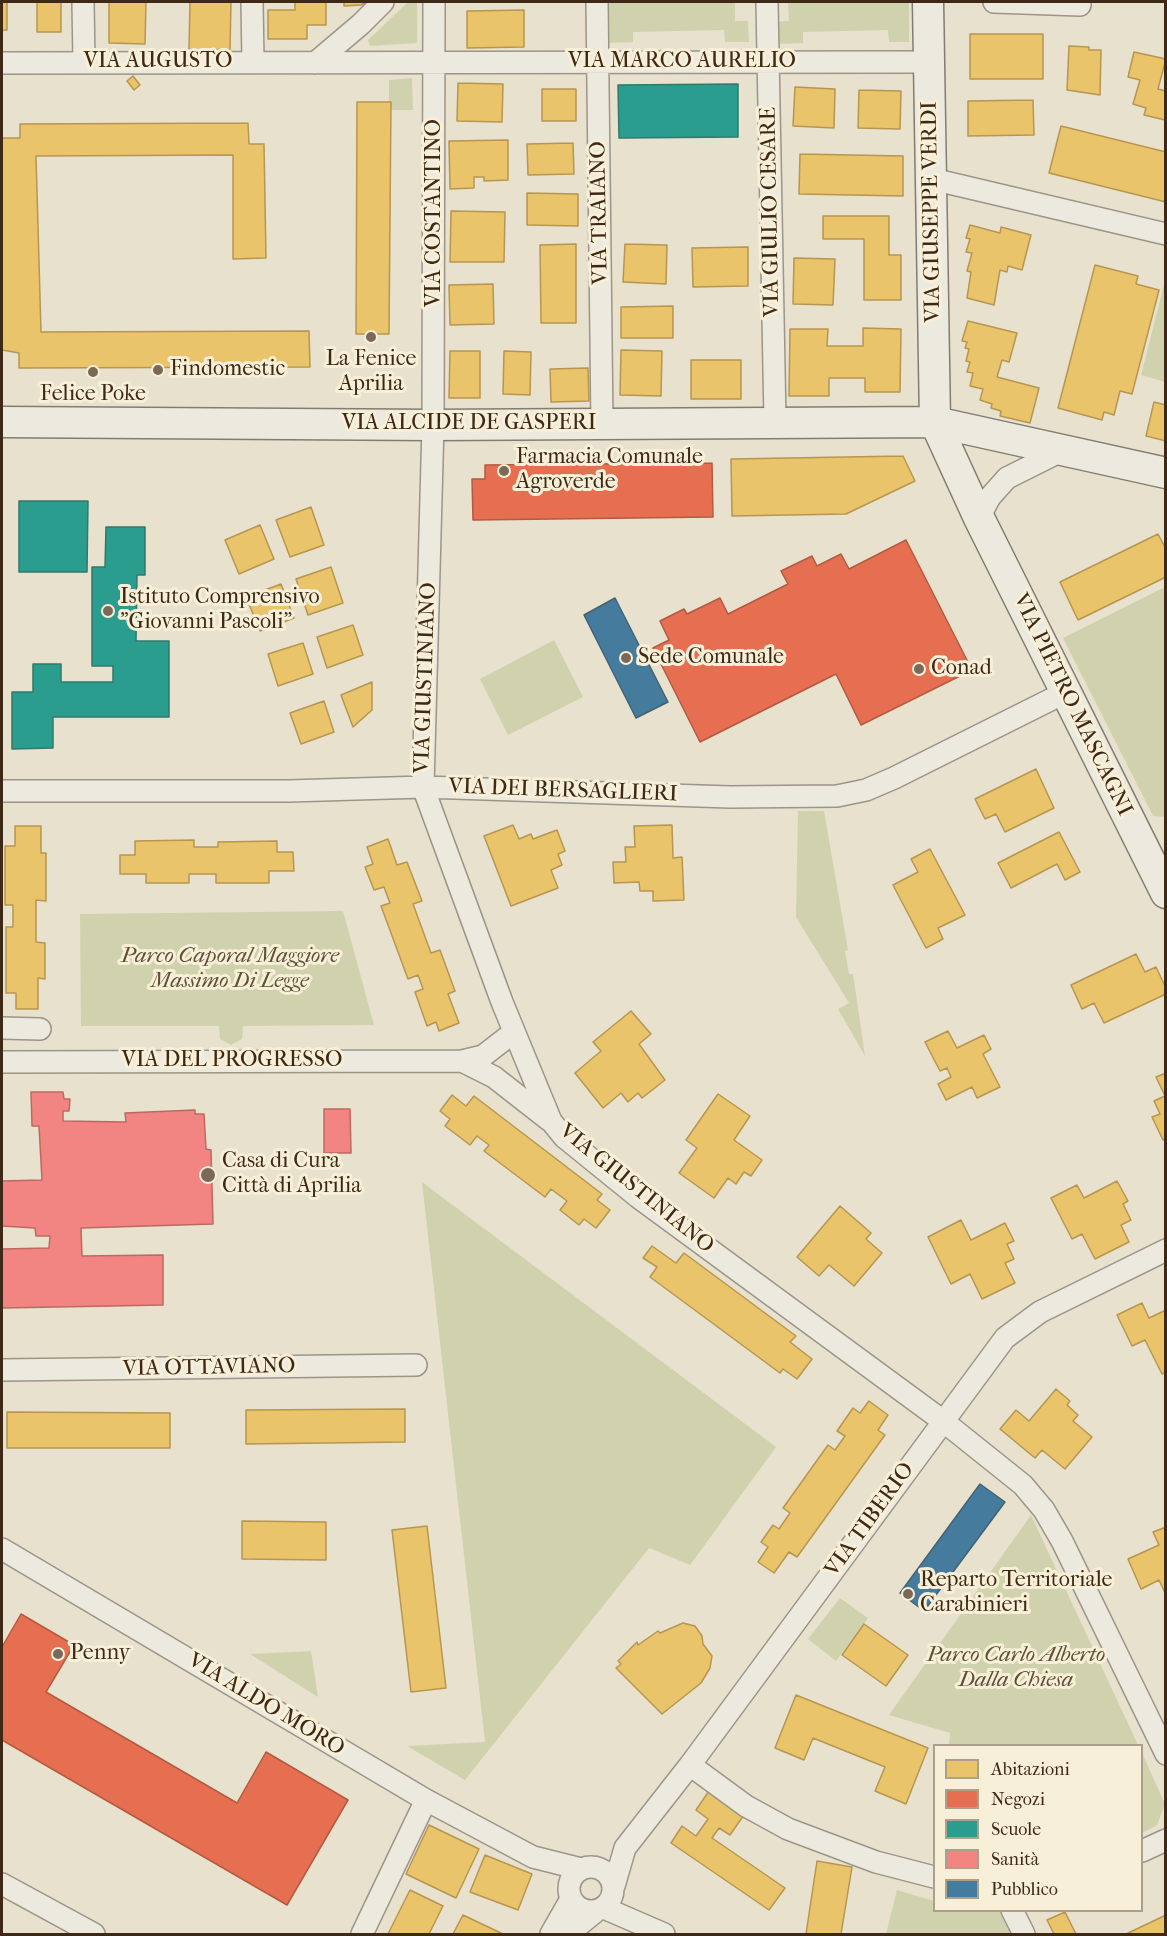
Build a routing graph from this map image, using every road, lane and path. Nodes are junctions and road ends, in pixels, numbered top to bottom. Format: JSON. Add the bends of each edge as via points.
{"nodes":[{"id":1,"x":83,"y":2,"type":"edge"},
{"id":2,"x":252,"y":2,"type":"edge"},
{"id":3,"x":382,"y":2,"type":"edge"},
{"id":4,"x":435,"y":2,"type":"edge"},
{"id":5,"x":597,"y":2,"type":"edge"},
{"id":6,"x":767,"y":2,"type":"edge"},
{"id":7,"x":928,"y":2,"type":"edge"},
{"id":8,"x":994,"y":2,"type":"edge"},
{"id":9,"x":1080,"y":5,"type":"dead end"},
{"id":10,"x":84,"y":62,"type":"junction"},
{"id":11,"x":253,"y":62,"type":"junction"},
{"id":12,"x":598,"y":62,"type":"junction"},
{"id":13,"x":768,"y":62,"type":"junction"},
{"id":14,"x":928,"y":62,"type":"junction"},
{"id":15,"x":2,"y":63,"type":"edge"},
{"id":16,"x":315,"y":63,"type":"junction"},
{"id":17,"x":436,"y":63,"type":"junction"},
{"id":18,"x":932,"y":179,"type":"junction"},
{"id":19,"x":1166,"y":234,"type":"edge"},
{"id":20,"x":2,"y":422,"type":"edge"},
{"id":21,"x":775,"y":422,"type":"junction"},
{"id":22,"x":936,"y":422,"type":"junction"},
{"id":23,"x":602,"y":424,"type":"junction"},
{"id":24,"x":433,"y":425,"type":"junction"},
{"id":25,"x":1060,"y":451,"type":"junction"},
{"id":26,"x":1166,"y":474,"type":"edge"},
{"id":27,"x":979,"y":518,"type":"junction"},
{"id":28,"x":1066,"y":692,"type":"junction"},
{"id":29,"x":423,"y":787,"type":"junction"},
{"id":30,"x":2,"y":791,"type":"edge"},
{"id":31,"x":1166,"y":893,"type":"edge"},
{"id":32,"x":2,"y":1028,"type":"edge"},
{"id":33,"x":40,"y":1029,"type":"dead end"},
{"id":34,"x":514,"y":1032,"type":"junction"},
{"id":35,"x":462,"y":1061,"type":"junction"},
{"id":36,"x":2,"y":1062,"type":"edge"},
{"id":37,"x":551,"y":1121,"type":"junction"},
{"id":38,"x":1166,"y":1250,"type":"edge"},
{"id":39,"x":416,"y":1365,"type":"dead end"},
{"id":40,"x":2,"y":1370,"type":"edge"},
{"id":41,"x":943,"y":1421,"type":"junction"},
{"id":42,"x":2,"y":1549,"type":"edge"},
{"id":43,"x":1166,"y":1754,"type":"edge"},
{"id":44,"x":690,"y":1765,"type":"junction"},
{"id":45,"x":426,"y":1800,"type":"junction"},
{"id":46,"x":1166,"y":1840,"type":"edge"},
{"id":47,"x":625,"y":1848,"type":"junction"},
{"id":48,"x":1143,"y":1851,"type":"edge"},
{"id":49,"x":533,"y":1857,"type":"junction"},
{"id":50,"x":587,"y":1868,"type":"junction"},
{"id":51,"x":933,"y":1877,"type":"edge"},
{"id":52,"x":2,"y":1884,"type":"edge"},
{"id":53,"x":570,"y":1896,"type":"junction"},
{"id":54,"x":607,"y":1899,"type":"junction"},
{"id":55,"x":1012,"y":1912,"type":"edge"},
{"id":56,"x":659,"y":1932,"type":"edge"},
{"id":57,"x":94,"y":1935,"type":"edge"},
{"id":58,"x":362,"y":1935,"type":"edge"},
{"id":59,"x":551,"y":1935,"type":"edge"},
{"id":60,"x":568,"y":1935,"type":"edge"},
{"id":61,"x":1024,"y":1935,"type":"edge"}],
"edges":[{"from":1,"to":10,"type":"street"},
{"from":2,"to":11,"type":"street"},
{"from":3,"to":16,"type":"street"},
{"from":4,"to":17,"type":"street","name":"VIA COSTANTINO"},
{"from":5,"to":12,"type":"street","name":"VIA TRAIANO"},
{"from":6,"to":13,"type":"street","name":"VIA GIULIO CESARE"},
{"from":7,"to":14,"type":"street","name":"VIA GIUSEPPE VERDI"},
{"from":8,"to":9,"type":"street"},
{"from":10,"to":11,"type":"street","name":"VIA AUGUSTO"},
{"from":10,"to":15,"type":"street","name":"VIA AUGUSTO"},
{"from":11,"to":16,"type":"street","name":"VIA AUGUSTO"},
{"from":12,"to":13,"type":"street","name":"VIA MARCO AURELIO"},
{"from":12,"to":17,"type":"street","name":"VIA MARCO AURELIO"},
{"from":12,"to":23,"type":"street","name":"VIA TRAIANO"},
{"from":13,"to":14,"type":"street","name":"VIA MARCO AURELIO"},
{"from":13,"to":21,"type":"street","name":"VIA GIULIO CESARE"},
{"from":14,"to":18,"type":"street","name":"VIA GIUSEPPE VERDI"},
{"from":16,"to":17,"type":"street","name":"VIA AUGUSTO"},
{"from":17,"to":24,"type":"street","name":"VIA COSTANTINO"},
{"from":18,"to":19,"type":"street"},
{"from":18,"to":22,"type":"street","name":"VIA GIUSEPPE VERDI"},
{"from":20,"to":24,"type":"street","name":"VIA ALCIDE DE GASPERI"},
{"from":21,"to":22,"type":"street","name":"VIA ALCIDE DE GASPERI"},
{"from":21,"to":23,"type":"street","name":"VIA ALCIDE DE GASPERI"},
{"from":22,"to":25,"type":"street","name":"VIA ALCIDE DE GASPERI"},
{"from":22,"to":27,"type":"street","name":"VIA PIETRO MASCAGNI"},
{"from":23,"to":24,"type":"street","name":"VIA ALCIDE DE GASPERI"},
{"from":24,"to":29,"type":"street","name":"VIA GIUSTINIANO"},
{"from":25,"to":26,"type":"street","name":"VIA ALCIDE DE GASPERI"},
{"from":25,"to":27,"type":"street","via":[[1007,478],[990,497]]},
{"from":27,"to":28,"type":"street","name":"VIA PIETRO MASCAGNI"},
{"from":28,"to":29,"type":"street","name":"VIA DEI BERSAGLIERI","via":[[894,778],[866,790],[837,796],[730,797]]},
{"from":28,"to":31,"type":"street","name":"VIA PIETRO MASCAGNI"},
{"from":29,"to":30,"type":"street","name":"VIA DEI BERSAGLIERI"},
{"from":29,"to":34,"type":"street","name":"VIA GIUSTINIANO"},
{"from":32,"to":33,"type":"street"},
{"from":34,"to":35,"type":"street","name":"VIA DEL PROGRESSO","via":[[483,1056]]},
{"from":34,"to":37,"type":"street","name":"VIA GIUSTINIANO"},
{"from":35,"to":36,"type":"street","name":"VIA DEL PROGRESSO"},
{"from":35,"to":37,"type":"street","name":"VIA DEL PROGRESSO","via":[[494,1077]]},
{"from":37,"to":41,"type":"street","name":"VIA GIUSTINIANO","via":[[564,1137],[638,1197]]},
{"from":38,"to":41,"type":"street","name":"VIA TIBERIO","via":[[1020,1324],[997,1347]]},
{"from":39,"to":40,"type":"street","name":"VIA OTTAVIANO"},
{"from":41,"to":43,"type":"street","name":"VIA GIUSTINIANO","via":[[1018,1481],[1044,1510]]},
{"from":41,"to":44,"type":"street","name":"VIA TIBERIO"},
{"from":42,"to":45,"type":"street","name":"VIA ALDO MORO"},
{"from":44,"to":47,"type":"street","name":"VIA TIBERIO"},
{"from":44,"to":51,"type":"street","via":[[746,1806],[788,1829],[876,1862]]},
{"from":45,"to":49,"type":"street","name":"VIA ALDO MORO"},
{"from":45,"to":58,"type":"street"},
{"from":46,"to":48,"type":"street"},
{"from":47,"to":50,"type":"street","name":"VIA TIBERIO"},
{"from":47,"to":54,"type":"street","name":"VIA TIBERIO"},
{"from":49,"to":50,"type":"street","name":"VIA ALDO MORO"},
{"from":49,"to":53,"type":"street","name":"VIA ALDO MORO"},
{"from":50,"to":53,"type":"street","via":[[571,1879]]},
{"from":50,"to":54,"type":"street","name":"VIA ALDO MORO","via":[[606,1873]]},
{"from":52,"to":57,"type":"street"},
{"from":53,"to":54,"type":"street","name":"VIA ALDO MORO","via":[[581,1909]]},
{"from":53,"to":59,"type":"street"},
{"from":54,"to":56,"type":"street","name":"VIA ALDO MORO"},
{"from":54,"to":60,"type":"street"},
{"from":55,"to":61,"type":"street"}]}
